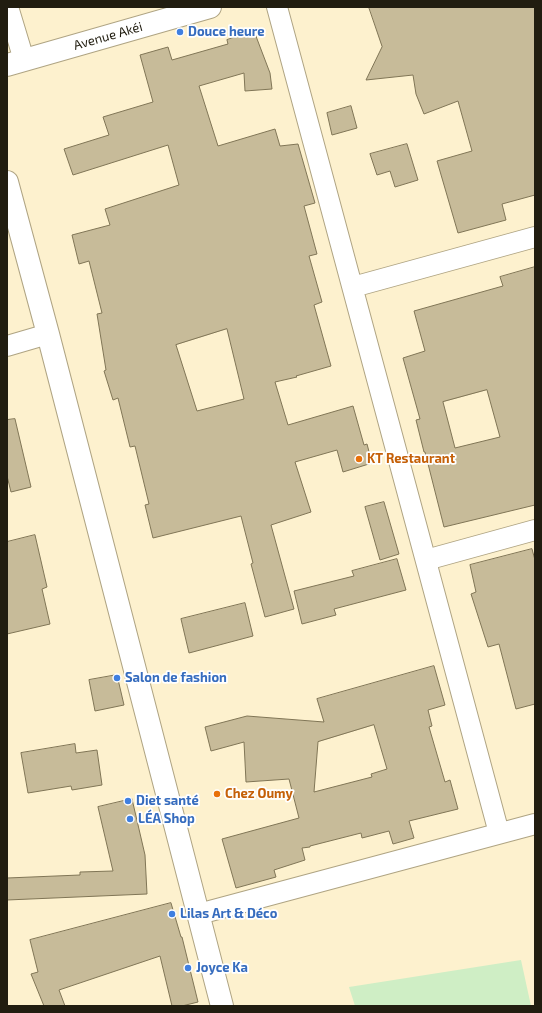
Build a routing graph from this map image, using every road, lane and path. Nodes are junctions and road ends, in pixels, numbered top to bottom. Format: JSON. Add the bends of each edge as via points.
{"nodes":[{"id":1,"x":8,"y":7,"type":"edge"},
{"id":2,"x":210,"y":7,"type":"edge"},
{"id":3,"x":277,"y":7,"type":"edge"},
{"id":4,"x":16,"y":62,"type":"edge"},
{"id":5,"x":7,"y":182,"type":"edge"},
{"id":6,"x":535,"y":237,"type":"edge"},
{"id":7,"x":354,"y":287,"type":"junction"},
{"id":8,"x":48,"y":334,"type":"junction"},
{"id":9,"x":7,"y":346,"type":"edge"},
{"id":10,"x":535,"y":530,"type":"edge"},
{"id":11,"x":426,"y":560,"type":"junction"},
{"id":12,"x":535,"y":824,"type":"edge"},
{"id":13,"x":499,"y":833,"type":"junction"},
{"id":14,"x":199,"y":914,"type":"junction"},
{"id":15,"x":222,"y":1006,"type":"edge"}],
"edges":[{"from":1,"to":4,"type":"street"},
{"from":2,"to":4,"type":"street","name":"Avenue Akéi"},
{"from":3,"to":7,"type":"street"},
{"from":5,"to":8,"type":"street"},
{"from":6,"to":7,"type":"street"},
{"from":7,"to":11,"type":"street"},
{"from":8,"to":9,"type":"street"},
{"from":8,"to":14,"type":"street"},
{"from":10,"to":11,"type":"street"},
{"from":11,"to":13,"type":"street"},
{"from":12,"to":13,"type":"street"},
{"from":13,"to":14,"type":"street"},
{"from":14,"to":15,"type":"street"}]}
